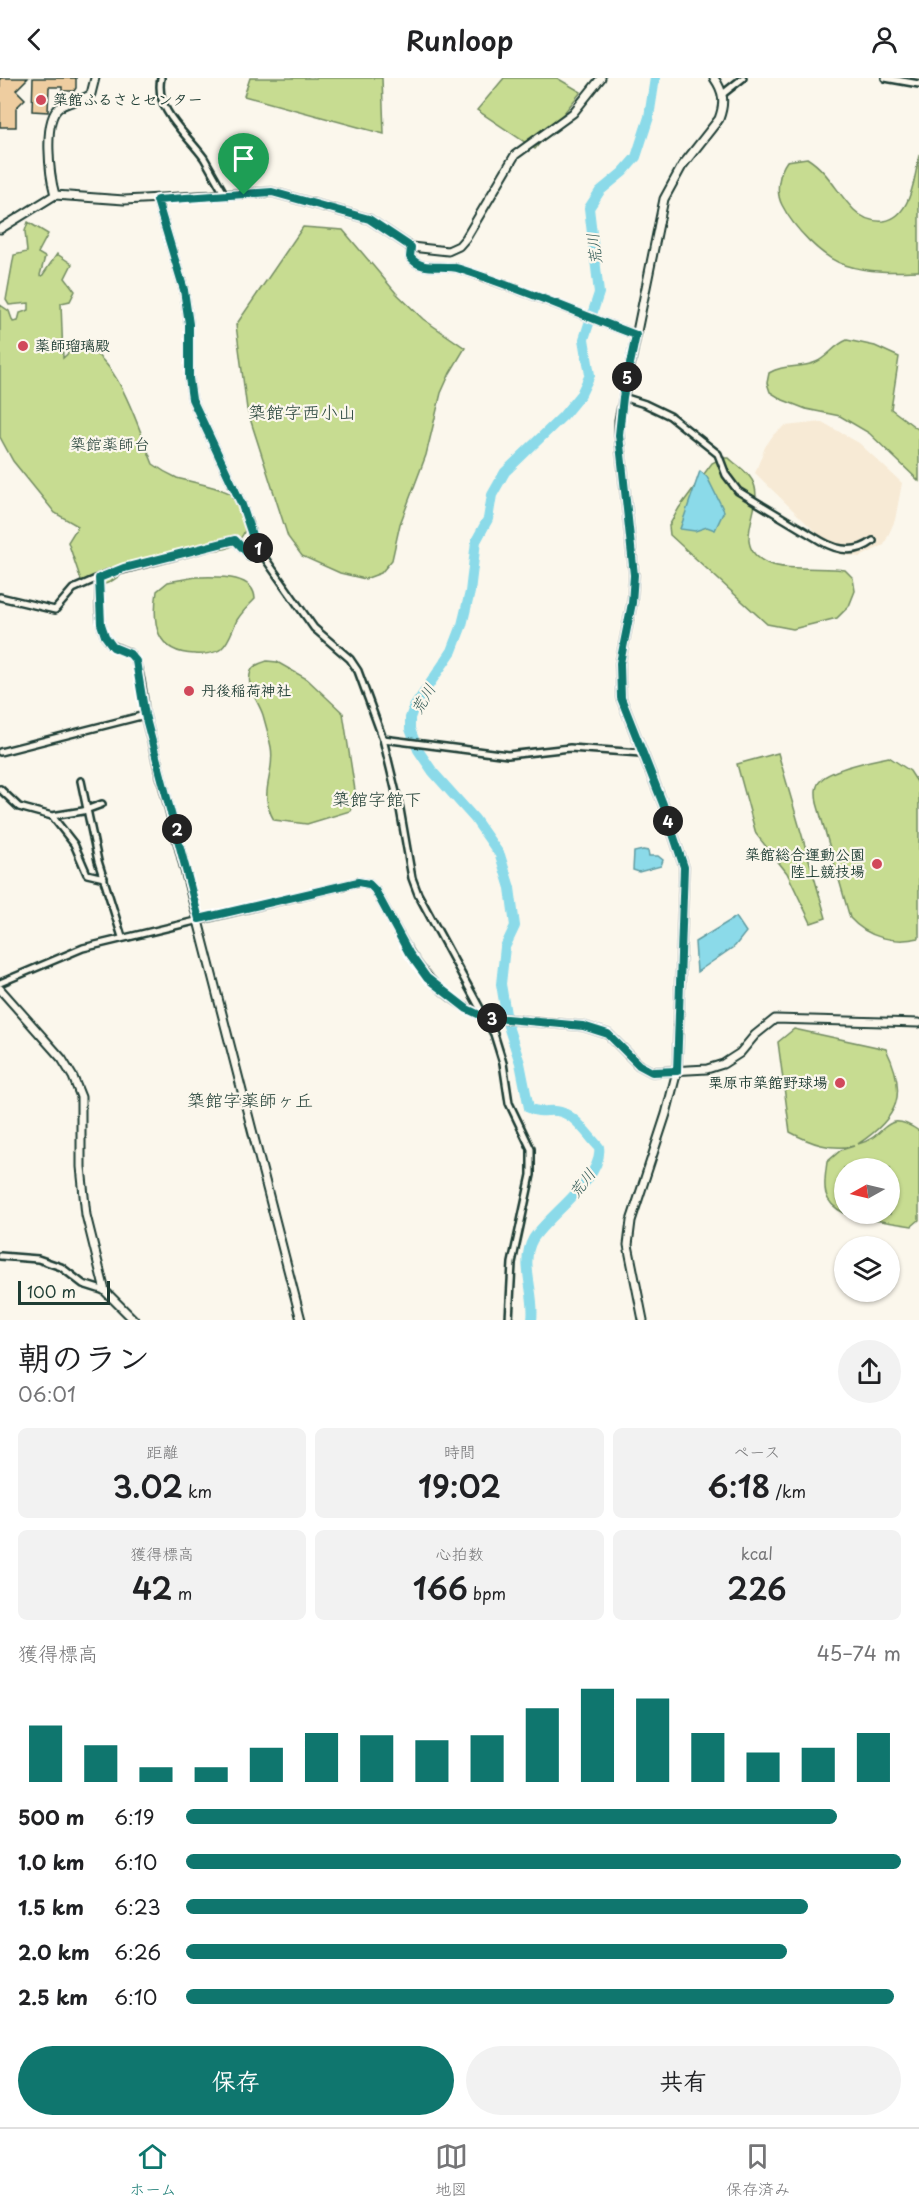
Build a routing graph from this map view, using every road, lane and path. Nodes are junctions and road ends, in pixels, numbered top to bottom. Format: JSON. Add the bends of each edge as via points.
{"nodes":[{"id":1,"x":94,"y":78,"type":"edge"},
{"id":2,"x":161,"y":78,"type":"edge"},
{"id":3,"x":601,"y":78,"type":"edge"},
{"id":4,"x":714,"y":78,"type":"edge"},
{"id":5,"x":742,"y":78,"type":"edge"},
{"id":6,"x":885,"y":78,"type":"edge"},
{"id":7,"x":919,"y":84,"type":"edge"},
{"id":8,"x":724,"y":93,"type":"junction"},
{"id":9,"x":55,"y":195,"type":"junction"},
{"id":10,"x":225,"y":195,"type":"junction"},
{"id":11,"x":157,"y":200,"type":"junction"},
{"id":12,"x":0,"y":229,"type":"edge"},
{"id":13,"x":411,"y":247,"type":"junction"},
{"id":14,"x":636,"y":335,"type":"junction"},
{"id":15,"x":623,"y":397,"type":"junction"},
{"id":16,"x":873,"y":541,"type":"dead end"},
{"id":17,"x":262,"y":553,"type":"junction"},
{"id":18,"x":99,"y":578,"type":"junction"},
{"id":19,"x":0,"y":597,"type":"edge"},
{"id":20,"x":145,"y":715,"type":"junction"},
{"id":21,"x":383,"y":739,"type":"junction"},
{"id":22,"x":0,"y":752,"type":"edge"},
{"id":23,"x":641,"y":753,"type":"junction"},
{"id":24,"x":81,"y":781,"type":"dead end"},
{"id":25,"x":0,"y":789,"type":"edge"},
{"id":26,"x":102,"y":804,"type":"dead end"},
{"id":27,"x":87,"y":810,"type":"junction"},
{"id":28,"x":52,"y":816,"type":"junction"},
{"id":29,"x":104,"y":878,"type":"junction"},
{"id":30,"x":199,"y":919,"type":"junction"},
{"id":31,"x":122,"y":938,"type":"junction"},
{"id":32,"x":0,"y":983,"type":"edge"},
{"id":33,"x":0,"y":989,"type":"edge"},
{"id":34,"x":484,"y":1017,"type":"junction"},
{"id":35,"x":919,"y":1023,"type":"edge"},
{"id":36,"x":677,"y":1071,"type":"junction"},
{"id":37,"x":0,"y":1256,"type":"edge"},
{"id":38,"x":105,"y":1291,"type":"junction"},
{"id":39,"x":135,"y":1320,"type":"edge"},
{"id":40,"x":301,"y":1320,"type":"edge"},
{"id":41,"x":508,"y":1320,"type":"edge"},
{"id":42,"x":643,"y":1320,"type":"edge"}],
"edges":[{"from":1,"to":9,"type":"street","via":[[91,94],[61,106],[54,115],[49,161]]},
{"from":2,"to":10,"type":"street","via":[[160,96],[166,110],[203,158]]},
{"from":3,"to":13,"type":"street","via":[[573,113],[515,155],[459,246],[448,251]]},
{"from":4,"to":8,"type":"street"},
{"from":5,"to":8,"type":"street"},
{"from":6,"to":7,"type":"street"},
{"from":8,"to":14,"type":"street","via":[[720,119],[682,166],[664,199]]},
{"from":9,"to":11,"type":"street"},
{"from":9,"to":12,"type":"street"},
{"from":10,"to":11,"type":"street"},
{"from":10,"to":13,"type":"street","via":[[272,192],[323,205],[369,219]]},
{"from":11,"to":17,"type":"street","via":[[184,290],[192,399]]},
{"from":13,"to":14,"type":"street","via":[[410,257],[424,268],[456,267]]},
{"from":14,"to":15,"type":"street"},
{"from":15,"to":16,"type":"street","via":[[670,416],[718,454],[738,491],[820,542],[853,550]]},
{"from":15,"to":23,"type":"street","via":[[619,435],[634,575],[619,681],[621,698]]},
{"from":17,"to":18,"type":"street","via":[[250,556],[235,540]]},
{"from":17,"to":21,"type":"street","via":[[314,628],[350,658]]},
{"from":18,"to":19,"type":"street","via":[[73,589],[55,610]]},
{"from":18,"to":20,"type":"street","via":[[105,636],[113,647],[136,661]]},
{"from":20,"to":22,"type":"street"},
{"from":20,"to":30,"type":"street"},
{"from":21,"to":23,"type":"street","via":[[508,755],[570,747]]},
{"from":21,"to":34,"type":"street","via":[[412,878]]},
{"from":23,"to":36,"type":"street","via":[[684,867]]},
{"from":24,"to":27,"type":"street"},
{"from":25,"to":28,"type":"street","via":[[19,807]]},
{"from":26,"to":27,"type":"street"},
{"from":27,"to":28,"type":"street"},
{"from":27,"to":29,"type":"street"},
{"from":28,"to":29,"type":"street","via":[[74,844],[87,874]]},
{"from":29,"to":31,"type":"street"},
{"from":30,"to":31,"type":"street"},
{"from":30,"to":34,"type":"street","via":[[358,882],[369,884],[427,978],[449,998]]},
{"from":30,"to":40,"type":"street"},
{"from":31,"to":32,"type":"street","via":[[63,955]]},
{"from":33,"to":38,"type":"street","via":[[62,1059],[81,1097],[86,1215]]},
{"from":34,"to":36,"type":"street","via":[[583,1026],[608,1034],[639,1065],[652,1072]]},
{"from":34,"to":41,"type":"street","via":[[500,1049],[509,1104],[527,1138],[532,1162],[512,1263]]},
{"from":35,"to":36,"type":"street","via":[[776,1019],[723,1064]]},
{"from":36,"to":42,"type":"street","via":[[631,1221],[629,1261]]},
{"from":37,"to":38,"type":"street","via":[[53,1264],[83,1284]]},
{"from":38,"to":39,"type":"street"}]}
